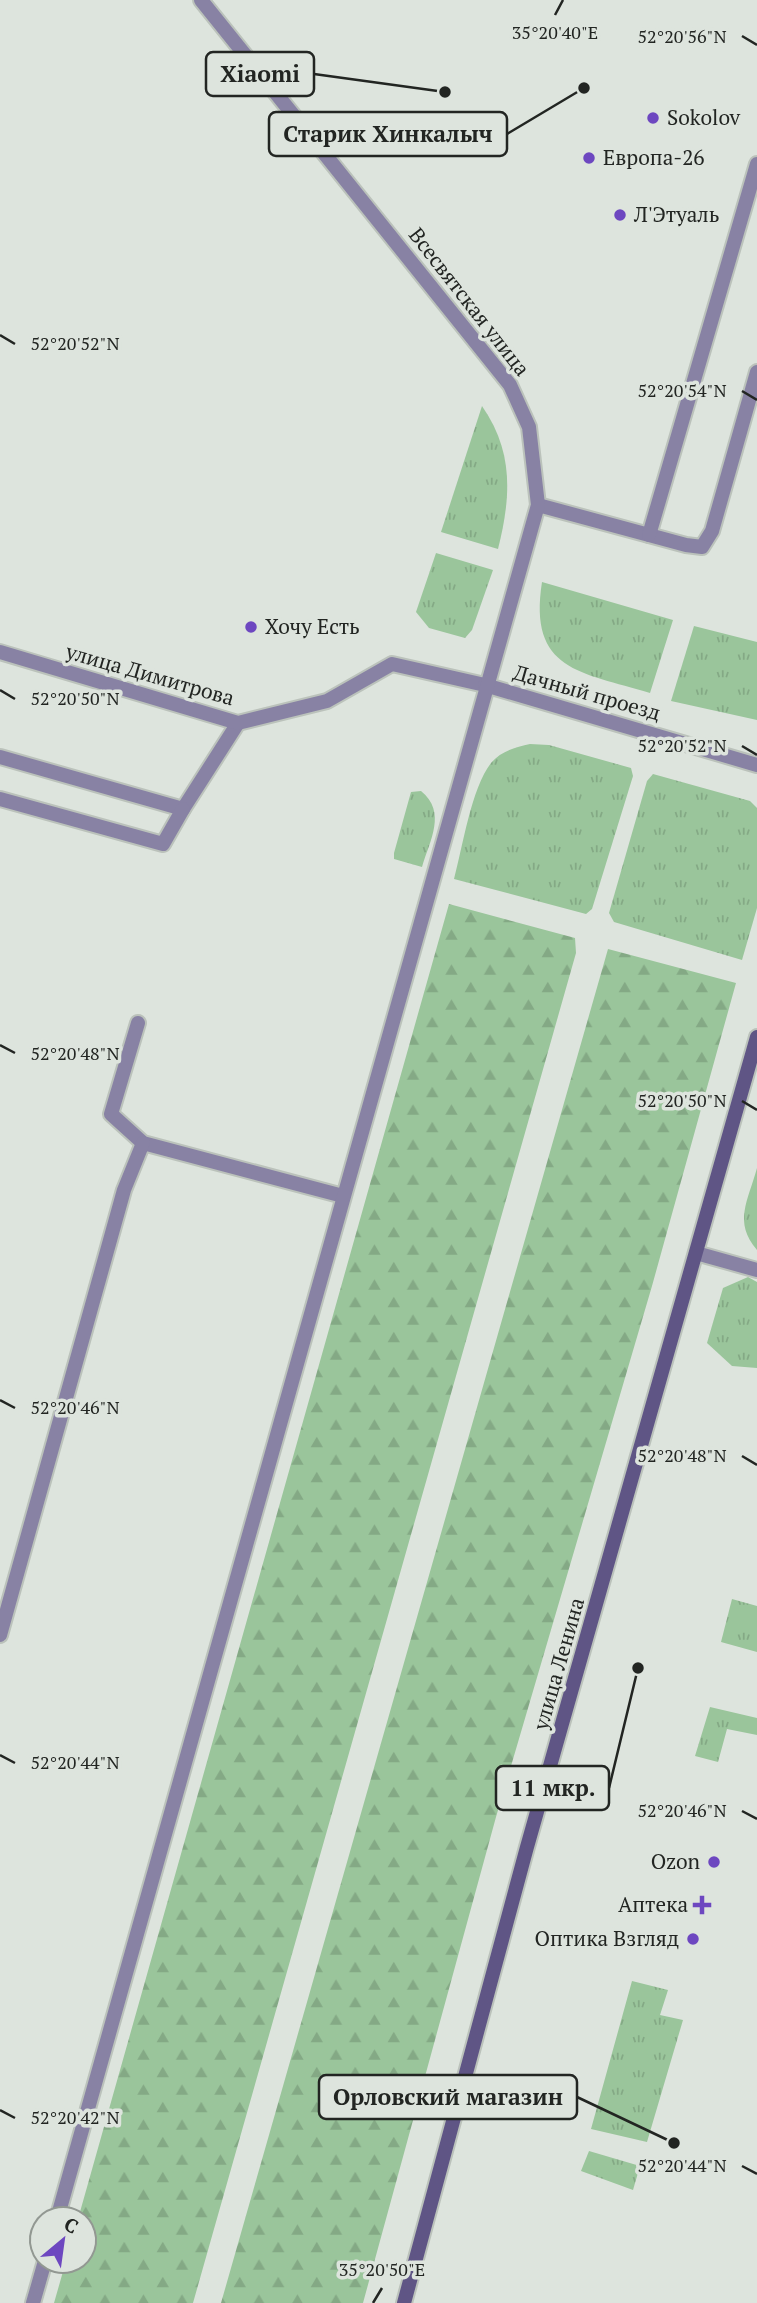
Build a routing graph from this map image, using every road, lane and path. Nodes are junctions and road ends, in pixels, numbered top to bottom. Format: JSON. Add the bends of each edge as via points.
{"nodes":[{"id":1,"x":201,"y":0,"type":"edge"},
{"id":2,"x":757,"y":164,"type":"edge"},
{"id":3,"x":757,"y":372,"type":"edge"},
{"id":4,"x":538,"y":505,"type":"junction"},
{"id":5,"x":649,"y":536,"type":"junction"},
{"id":6,"x":0,"y":652,"type":"edge"},
{"id":7,"x":485,"y":685,"type":"junction"},
{"id":8,"x":238,"y":723,"type":"junction"},
{"id":9,"x":0,"y":757,"type":"edge"},
{"id":10,"x":757,"y":765,"type":"edge"},
{"id":11,"x":0,"y":799,"type":"edge"},
{"id":12,"x":183,"y":809,"type":"junction"},
{"id":13,"x":138,"y":1023,"type":"dead end"},
{"id":14,"x":757,"y":1037,"type":"edge"},
{"id":15,"x":144,"y":1143,"type":"junction"},
{"id":16,"x":343,"y":1196,"type":"junction"},
{"id":17,"x":696,"y":1253,"type":"junction"},
{"id":18,"x":757,"y":1270,"type":"edge"},
{"id":19,"x":0,"y":1635,"type":"edge"},
{"id":20,"x":61,"y":2205,"type":"edge"},
{"id":21,"x":41,"y":2275,"type":"edge"},
{"id":22,"x":33,"y":2303,"type":"edge"},
{"id":23,"x":404,"y":2303,"type":"edge"}],
"edges":[{"from":1,"to":4,"type":"street","name":"Всесвятская улица","via":[[510,385],[530,427]]},
{"from":2,"to":5,"type":"street"},
{"from":3,"to":5,"type":"street","via":[[712,531],[702,547]]},
{"from":4,"to":5,"type":"street"},
{"from":4,"to":7,"type":"street","name":"Всесвятская улица"},
{"from":6,"to":8,"type":"street","name":"улица Димитрова"},
{"from":7,"to":8,"type":"street","name":"улица Димитрова","via":[[392,664],[327,701]]},
{"from":7,"to":10,"type":"street","name":"Дачный проезд"},
{"from":7,"to":16,"type":"street","name":"Всесвятская улица"},
{"from":8,"to":12,"type":"street"},
{"from":9,"to":12,"type":"street"},
{"from":11,"to":12,"type":"street","via":[[163,844]]},
{"from":13,"to":15,"type":"street","via":[[111,1114]]},
{"from":14,"to":17,"type":"main road","name":"улица Ленина"},
{"from":15,"to":16,"type":"street"},
{"from":15,"to":19,"type":"street","via":[[124,1190]]},
{"from":16,"to":20,"type":"street","name":"Всесвятская улица"},
{"from":17,"to":18,"type":"street"},
{"from":17,"to":23,"type":"main road","name":"улица Ленина","via":[[527,1847]]},
{"from":21,"to":22,"type":"street"}]}
